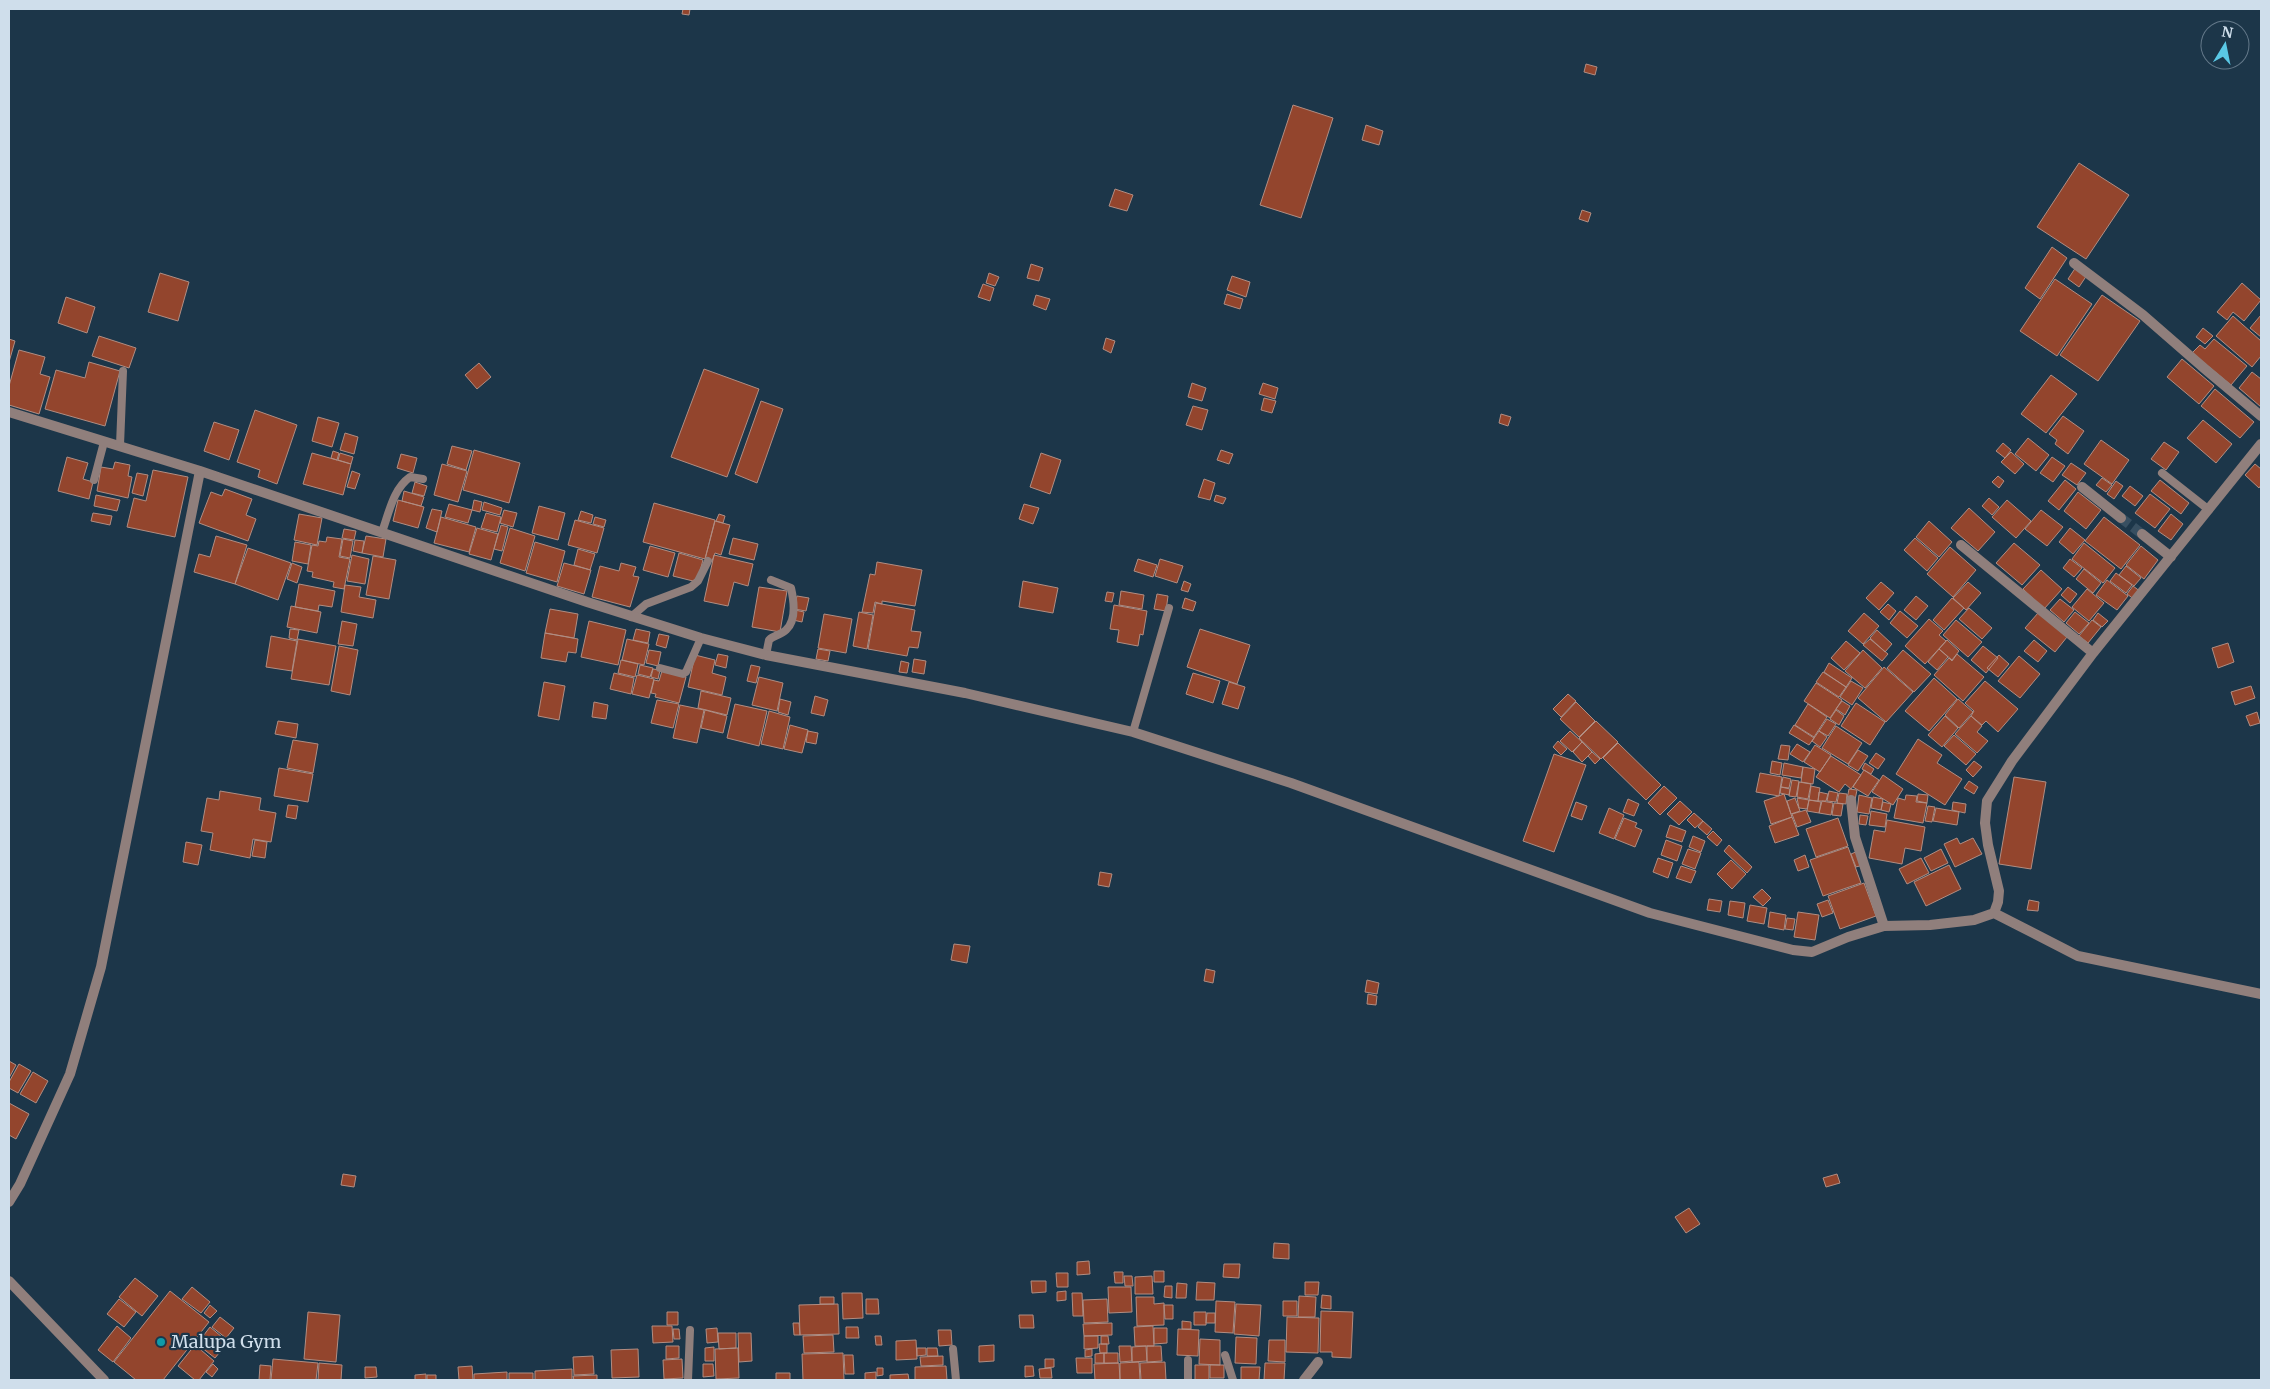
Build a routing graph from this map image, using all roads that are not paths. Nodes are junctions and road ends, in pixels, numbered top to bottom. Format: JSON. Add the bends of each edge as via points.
{"nodes":[{"id":1,"x":2074,"y":262,"type":"dead end"},
{"id":2,"x":123,"y":371,"type":"dead end"},
{"id":3,"x":9,"y":412,"type":"edge"},
{"id":4,"x":2261,"y":416,"type":"edge"},
{"id":5,"x":104,"y":442,"type":"junction"},
{"id":6,"x":2261,"y":444,"type":"edge"},
{"id":7,"x":120,"y":445,"type":"junction"},
{"id":8,"x":200,"y":471,"type":"junction"},
{"id":9,"x":2162,"y":473,"type":"dead end"},
{"id":10,"x":423,"y":479,"type":"dead end"},
{"id":11,"x":94,"y":480,"type":"dead end"},
{"id":12,"x":2082,"y":487,"type":"dead end"},
{"id":13,"x":2208,"y":510,"type":"junction"},
{"id":14,"x":2121,"y":518,"type":"tunnel mouth"},
{"id":15,"x":382,"y":532,"type":"junction"},
{"id":16,"x":2142,"y":534,"type":"tunnel mouth"},
{"id":17,"x":1961,"y":545,"type":"dead end"},
{"id":18,"x":2171,"y":557,"type":"junction"},
{"id":19,"x":708,"y":561,"type":"dead end"},
{"id":20,"x":771,"y":580,"type":"dead end"},
{"id":21,"x":1169,"y":608,"type":"dead end"},
{"id":22,"x":631,"y":617,"type":"junction"},
{"id":23,"x":701,"y":638,"type":"junction"},
{"id":24,"x":2093,"y":653,"type":"junction"},
{"id":25,"x":766,"y":655,"type":"junction"},
{"id":26,"x":660,"y":668,"type":"dead end"},
{"id":27,"x":1133,"y":732,"type":"junction"},
{"id":28,"x":1851,"y":800,"type":"dead end"},
{"id":29,"x":1994,"y":913,"type":"junction"},
{"id":30,"x":1884,"y":926,"type":"junction"},
{"id":31,"x":2261,"y":994,"type":"edge"},
{"id":32,"x":9,"y":1202,"type":"edge"},
{"id":33,"x":9,"y":1282,"type":"edge"},
{"id":34,"x":690,"y":1330,"type":"dead end"},
{"id":35,"x":953,"y":1349,"type":"dead end"},
{"id":36,"x":1225,"y":1355,"type":"dead end"},
{"id":37,"x":1188,"y":1360,"type":"dead end"},
{"id":38,"x":1318,"y":1362,"type":"dead end"},
{"id":39,"x":104,"y":1380,"type":"edge"},
{"id":40,"x":688,"y":1380,"type":"edge"},
{"id":41,"x":956,"y":1380,"type":"edge"},
{"id":42,"x":1188,"y":1380,"type":"edge"},
{"id":43,"x":1233,"y":1380,"type":"edge"},
{"id":44,"x":1304,"y":1380,"type":"edge"}],
"edges":[{"from":1,"to":4,"type":"street","via":[[2143,315]]},
{"from":2,"to":7,"type":"lane"},
{"from":3,"to":5,"type":"street"},
{"from":5,"to":7,"type":"street"},
{"from":5,"to":11,"type":"lane"},
{"from":6,"to":13,"type":"street"},
{"from":7,"to":8,"type":"street"},
{"from":8,"to":15,"type":"street"},
{"from":8,"to":32,"type":"street","via":[[101,966],[70,1074]]},
{"from":9,"to":13,"type":"lane"},
{"from":10,"to":15,"type":"lane","via":[[410,477],[403,482]]},
{"from":12,"to":14,"type":"street"},
{"from":13,"to":18,"type":"street"},
{"from":15,"to":22,"type":"street"},
{"from":16,"to":18,"type":"street"},
{"from":17,"to":24,"type":"street"},
{"from":18,"to":24,"type":"street"},
{"from":19,"to":22,"type":"lane","via":[[698,581],[691,587],[646,604]]},
{"from":20,"to":25,"type":"lane","via":[[791,588],[793,615],[788,629],[769,640]]},
{"from":21,"to":27,"type":"lane"},
{"from":22,"to":23,"type":"street"},
{"from":23,"to":25,"type":"street"},
{"from":23,"to":26,"type":"lane","via":[[686,672],[677,674]]},
{"from":24,"to":29,"type":"street","via":[[2012,761],[1987,801],[1985,823],[1999,891]]},
{"from":25,"to":27,"type":"street","via":[[965,693]]},
{"from":27,"to":30,"type":"street","via":[[1291,783],[1650,913],[1793,950],[1812,952]]},
{"from":28,"to":30,"type":"street","via":[[1855,837]]},
{"from":29,"to":30,"type":"street","via":[[1974,920]]},
{"from":29,"to":31,"type":"street","via":[[2078,956]]},
{"from":33,"to":39,"type":"street"},
{"from":34,"to":40,"type":"lane"},
{"from":35,"to":41,"type":"lane"},
{"from":36,"to":43,"type":"lane"},
{"from":37,"to":42,"type":"lane"},
{"from":38,"to":44,"type":"street"}]}
